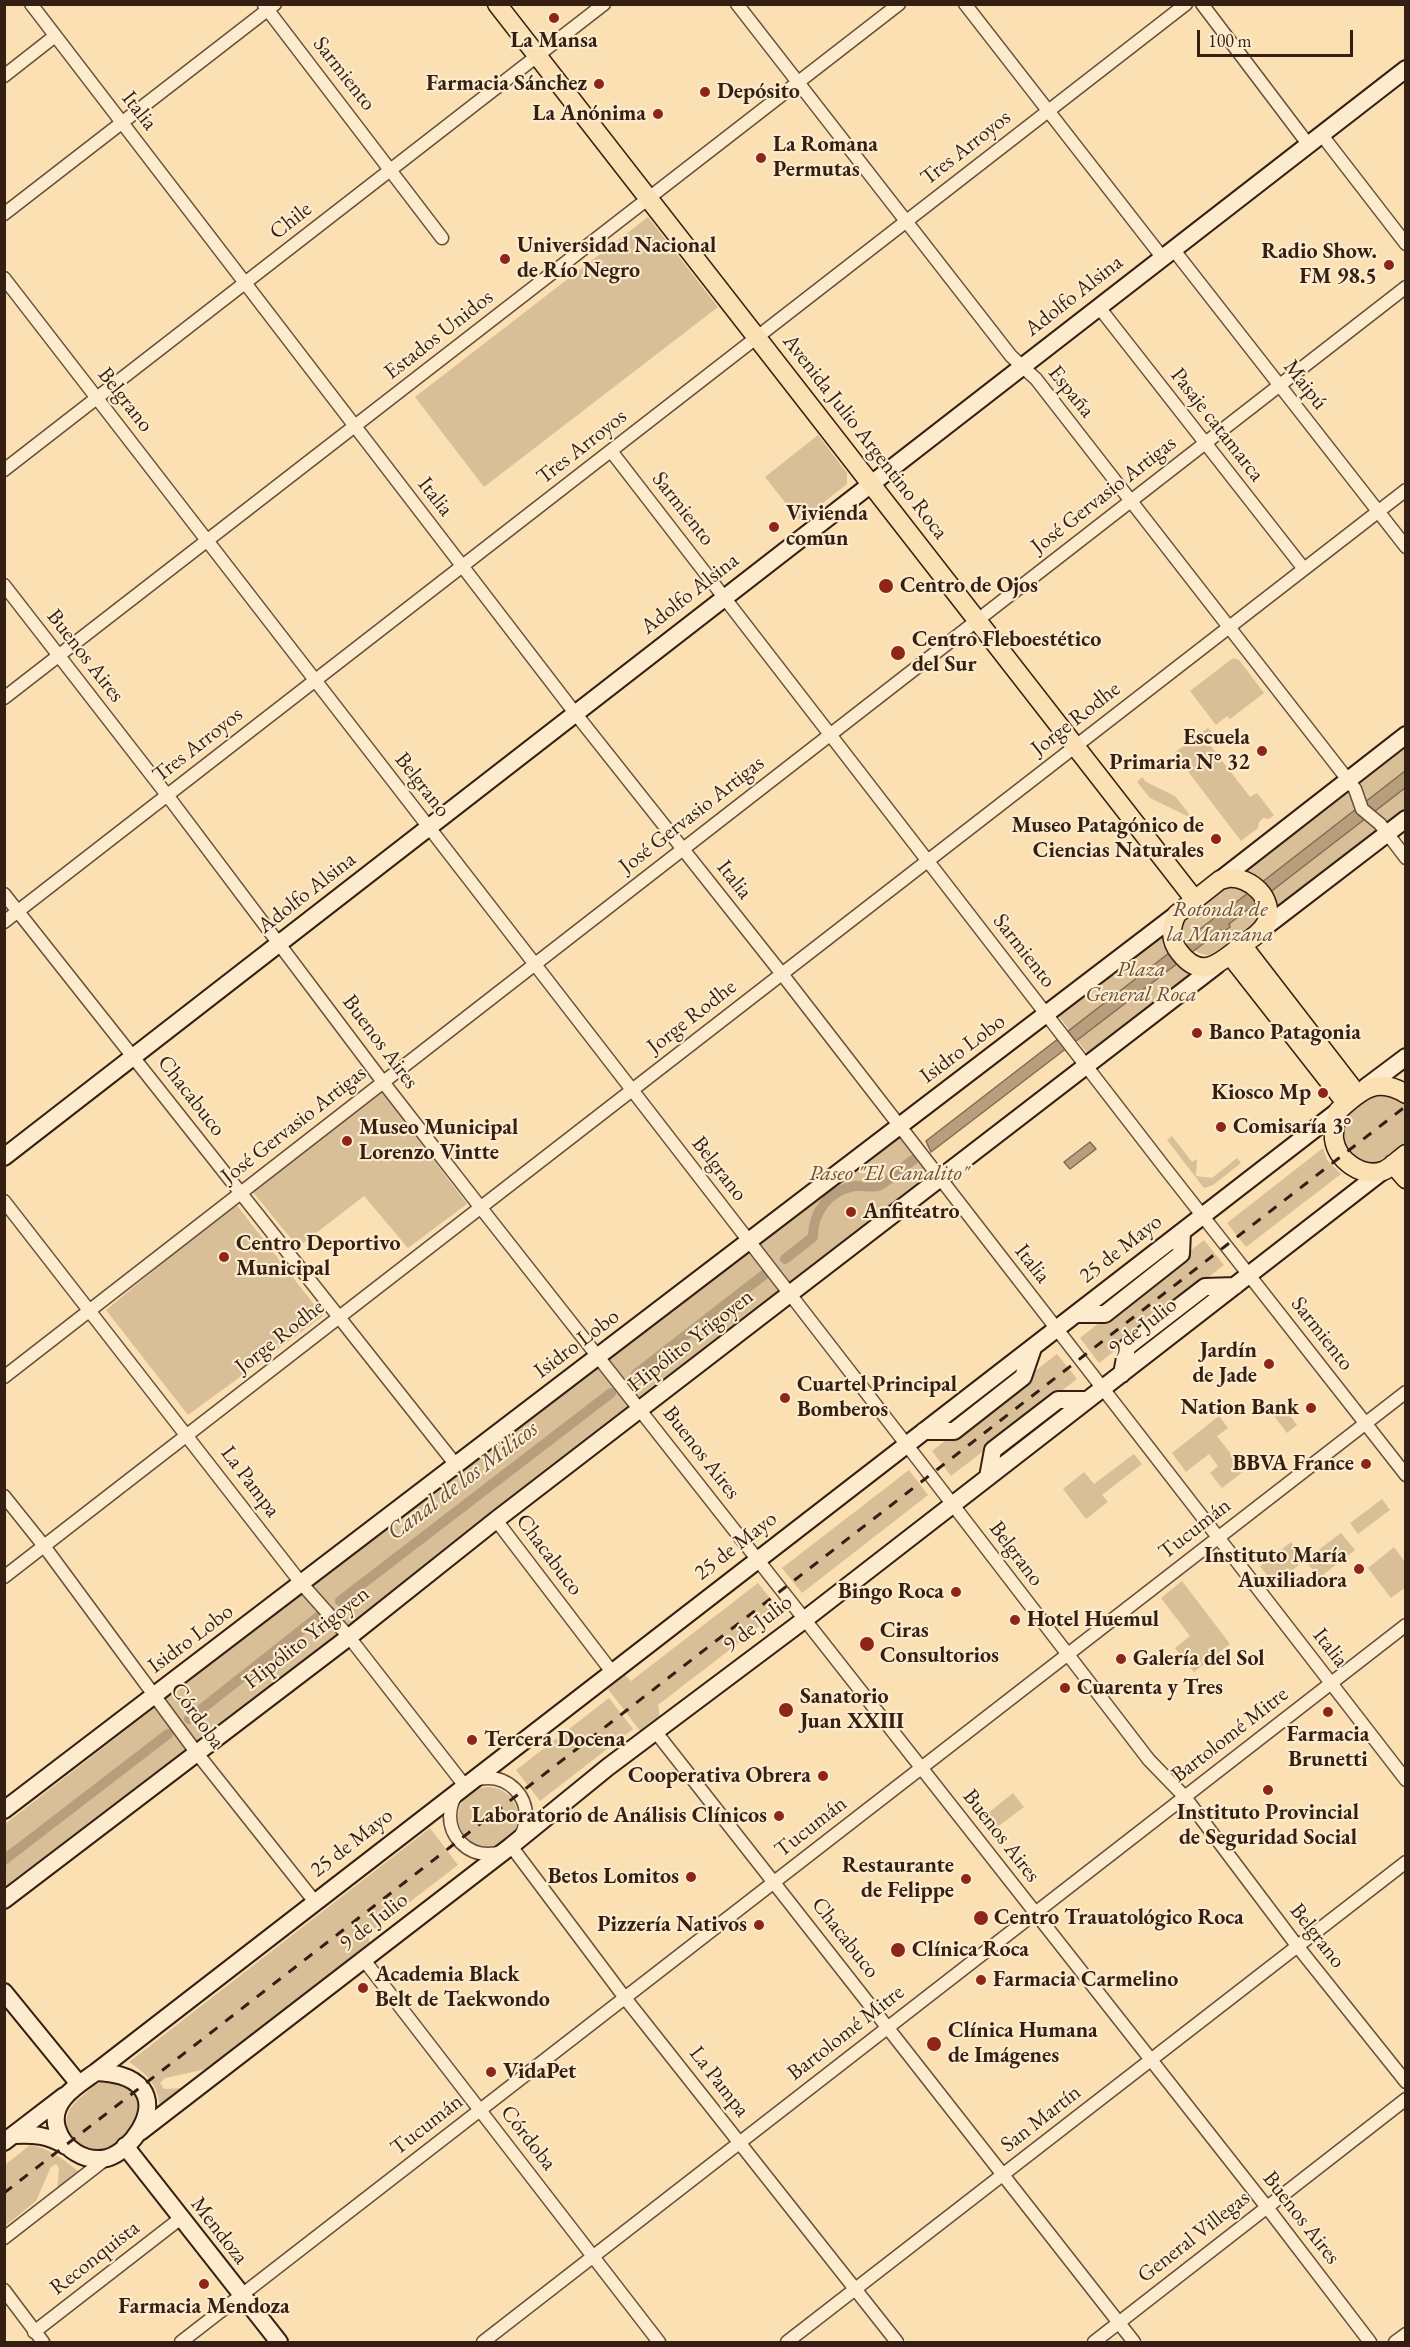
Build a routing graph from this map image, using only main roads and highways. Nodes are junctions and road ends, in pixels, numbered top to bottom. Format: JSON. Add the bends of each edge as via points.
{"nodes":[{"id":1,"x":497,"y":4,"type":"edge"},
{"id":2,"x":512,"y":4,"type":"edge"},
{"id":3,"x":542,"y":53,"type":"junction"},
{"id":4,"x":1406,"y":69,"type":"edge"},
{"id":5,"x":874,"y":480,"type":"junction"},
{"id":6,"x":1406,"y":735,"type":"edge"},
{"id":7,"x":1406,"y":819,"type":"edge"},
{"id":8,"x":1220,"y":880,"type":"junction"},
{"id":9,"x":1198,"y":897,"type":"junction"},
{"id":10,"x":1177,"y":914,"type":"junction"},
{"id":11,"x":1259,"y":932,"type":"junction"},
{"id":12,"x":1230,"y":955,"type":"junction"},
{"id":13,"x":1406,"y":1056,"type":"edge"},
{"id":14,"x":1406,"y":1094,"type":"edge"},
{"id":15,"x":1352,"y":1099,"type":"junction"},
{"id":16,"x":4,"y":1157,"type":"edge"},
{"id":17,"x":1399,"y":1160,"type":"edge"},
{"id":18,"x":1406,"y":1179,"type":"edge"},
{"id":19,"x":4,"y":1810,"type":"edge"},
{"id":20,"x":4,"y":1900,"type":"edge"},
{"id":21,"x":4,"y":1992,"type":"edge"},
{"id":22,"x":96,"y":2072,"type":"junction"},
{"id":23,"x":79,"y":2084,"type":"junction"},
{"id":24,"x":64,"y":2095,"type":"junction"},
{"id":25,"x":140,"y":2132,"type":"junction"},
{"id":26,"x":9,"y":2139,"type":"edge"},
{"id":27,"x":66,"y":2146,"type":"junction"},
{"id":28,"x":125,"y":2146,"type":"junction"},
{"id":29,"x":279,"y":2343,"type":"edge"}],
"edges":[{"from":1,"to":3,"type":"main road","name":"Avenida Julio Argentino Roca"},
{"from":2,"to":3,"type":"main road","name":"Avenida Julio Argentino Roca"},
{"from":3,"to":5,"type":"main road","name":"Avenida Julio Argentino Roca"},
{"from":4,"to":5,"type":"main road","name":"Adolfo Alsina"},
{"from":5,"to":9,"type":"main road","name":"Avenida Julio Argentino Roca"},
{"from":5,"to":16,"type":"main road","name":"Adolfo Alsina"},
{"from":6,"to":8,"type":"main road"},
{"from":7,"to":11,"type":"main road","name":"Hipólito Yrigoyen"},
{"from":8,"to":9,"type":"main road"},
{"from":8,"to":11,"type":"main road","via":[[1240,878],[1262,894],[1267,917]]},
{"from":9,"to":10,"type":"main road"},
{"from":10,"to":12,"type":"main road","via":[[1172,934],[1180,954],[1200,967]]},
{"from":10,"to":19,"type":"main road","name":"Isidro Lobo"},
{"from":11,"to":12,"type":"main road","name":"Hipólito Yrigoyen"},
{"from":12,"to":15,"type":"main road"},
{"from":12,"to":20,"type":"main road","name":"Hipólito Yrigoyen"},
{"from":13,"to":15,"type":"main road","name":"25 de Mayo"},
{"from":14,"to":15,"type":"main road","via":[[1386,1086]]},
{"from":15,"to":17,"type":"main road","via":[[1334,1136],[1341,1156],[1352,1167],[1368,1172]]},
{"from":15,"to":22,"type":"main road","name":"25 de Mayo","via":[[1182,1232],[1180,1254],[1105,1314],[1076,1314],[1033,1348],[1023,1377],[954,1431],[924,1431]]},
{"from":17,"to":18,"type":"main road"},
{"from":17,"to":25,"type":"main road","name":"9 de Julio","via":[[1235,1286],[1205,1287],[1127,1347],[1122,1374]]},
{"from":21,"to":23,"type":"main road"},
{"from":22,"to":23,"type":"main road"},
{"from":22,"to":25,"type":"main road","via":[[124,2076],[141,2088],[148,2102]]},
{"from":23,"to":24,"type":"main road"},
{"from":24,"to":26,"type":"main road"},
{"from":24,"to":27,"type":"main road","via":[[56,2116]]},
{"from":25,"to":28,"type":"main road"},
{"from":26,"to":27,"type":"main road","via":[[39,2134]]},
{"from":27,"to":28,"type":"main road","via":[[91,2158],[107,2157]]},
{"from":28,"to":29,"type":"main road","name":"Mendoza"}]}
